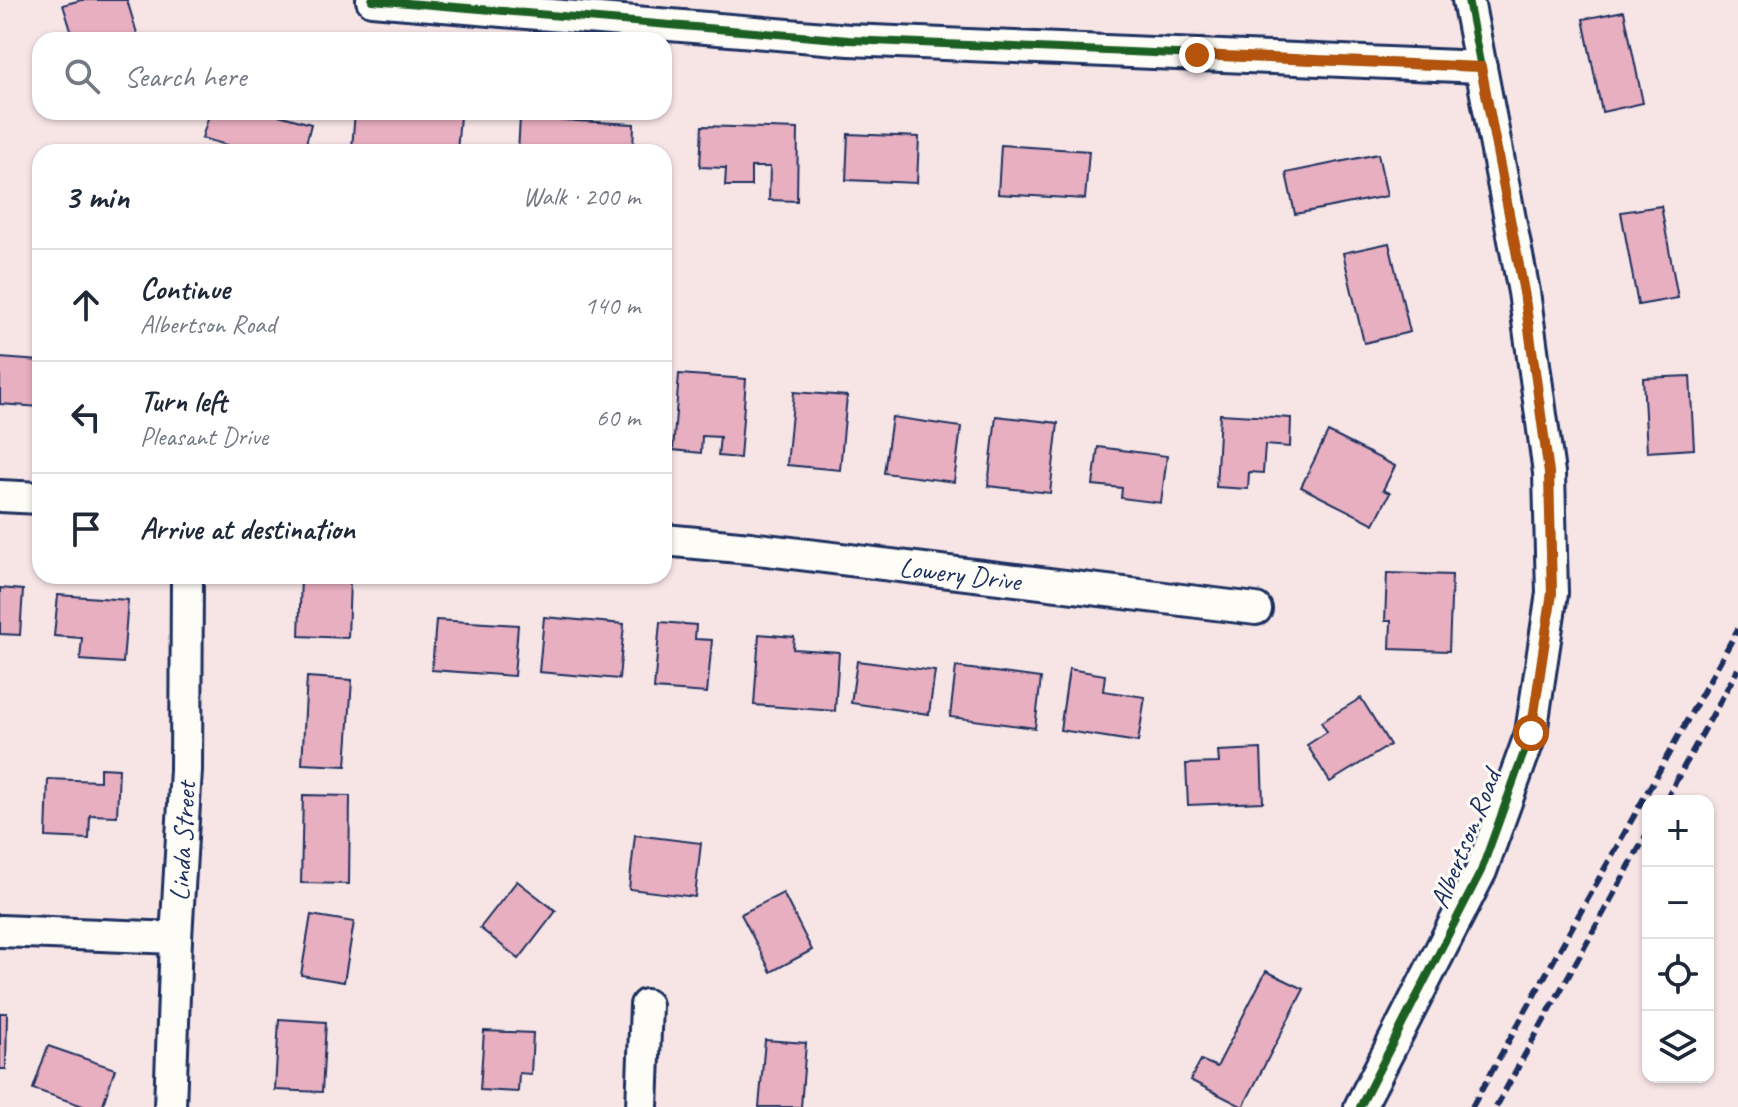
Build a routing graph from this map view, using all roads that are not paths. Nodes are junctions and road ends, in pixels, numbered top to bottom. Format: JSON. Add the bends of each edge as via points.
{"nodes":[{"id":1,"x":372,"y":0,"type":"edge"},
{"id":2,"x":1468,"y":0,"type":"edge"},
{"id":3,"x":1481,"y":67,"type":"junction"},
{"id":4,"x":0,"y":496,"type":"edge"},
{"id":5,"x":32,"y":498,"type":"edge"},
{"id":6,"x":672,"y":541,"type":"edge"},
{"id":7,"x":187,"y":584,"type":"edge"},
{"id":8,"x":1256,"y":609,"type":"dead end"},
{"id":9,"x":0,"y":931,"type":"edge"},
{"id":10,"x":176,"y":938,"type":"junction"},
{"id":11,"x":646,"y":1005,"type":"dead end"},
{"id":12,"x":170,"y":1107,"type":"edge"},
{"id":13,"x":642,"y":1107,"type":"edge"},
{"id":14,"x":1360,"y":1107,"type":"edge"}],
"edges":[{"from":1,"to":3,"type":"street","via":[[849,40]]},
{"from":2,"to":3,"type":"street","name":"Albertson Road"},
{"from":3,"to":14,"type":"street","name":"Albertson Road","via":[[1524,292],[1545,443],[1552,593],[1531,733],[1481,871]]},
{"from":4,"to":5,"type":"street"},
{"from":6,"to":8,"type":"street","name":"Lowery Drive"},
{"from":7,"to":10,"type":"street","name":"Linda Street","via":[[186,770]]},
{"from":9,"to":10,"type":"street"},
{"from":10,"to":12,"type":"street","name":"Linda Street"},
{"from":11,"to":13,"type":"street"}]}
